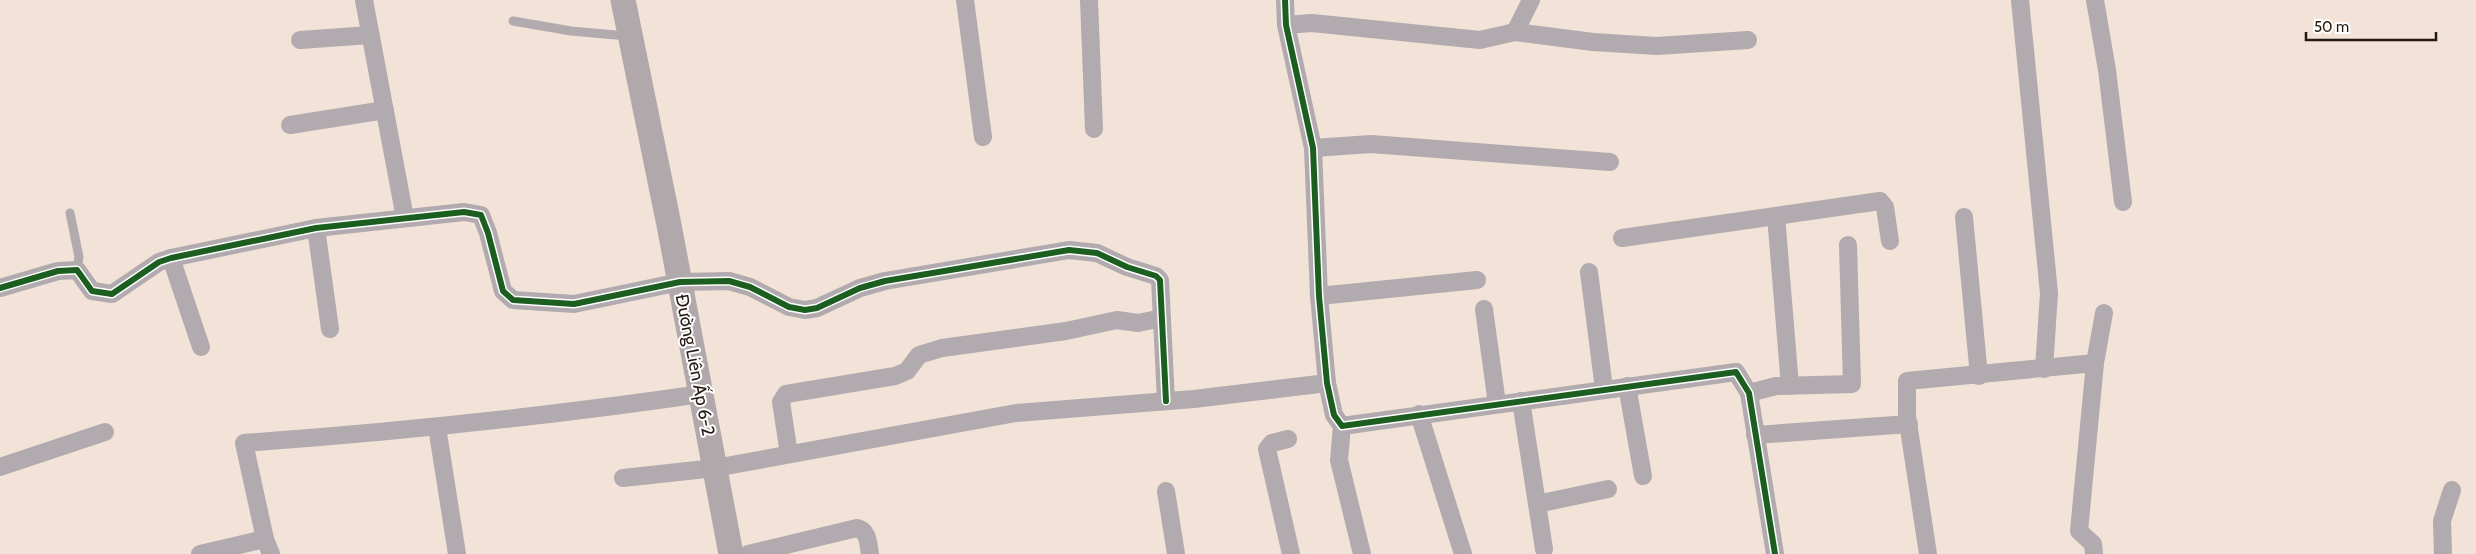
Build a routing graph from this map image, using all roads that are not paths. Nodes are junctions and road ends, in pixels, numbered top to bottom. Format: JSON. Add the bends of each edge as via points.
{"nodes":[{"id":1,"x":364,"y":0,"type":"edge"},
{"id":2,"x":623,"y":0,"type":"edge"},
{"id":3,"x":965,"y":0,"type":"edge"},
{"id":4,"x":1089,"y":0,"type":"edge"},
{"id":5,"x":1285,"y":0,"type":"edge"},
{"id":6,"x":1531,"y":0,"type":"edge"},
{"id":7,"x":2020,"y":0,"type":"edge"},
{"id":8,"x":2095,"y":0,"type":"edge"},
{"id":9,"x":513,"y":21,"type":"dead end"},
{"id":10,"x":1286,"y":25,"type":"junction"},
{"id":11,"x":1515,"y":32,"type":"junction"},
{"id":12,"x":370,"y":35,"type":"junction"},
{"id":13,"x":630,"y":36,"type":"junction"},
{"id":14,"x":300,"y":40,"type":"dead end"},
{"id":15,"x":1748,"y":40,"type":"dead end"},
{"id":16,"x":385,"y":110,"type":"junction"},
{"id":17,"x":290,"y":125,"type":"dead end"},
{"id":18,"x":1094,"y":129,"type":"dead end"},
{"id":19,"x":983,"y":138,"type":"dead end"},
{"id":20,"x":1313,"y":148,"type":"junction"},
{"id":21,"x":1610,"y":162,"type":"dead end"},
{"id":22,"x":2123,"y":202,"type":"dead end"},
{"id":23,"x":70,"y":213,"type":"dead end"},
{"id":24,"x":1776,"y":216,"type":"junction"},
{"id":25,"x":1964,"y":217,"type":"dead end"},
{"id":26,"x":405,"y":218,"type":"junction"},
{"id":27,"x":316,"y":228,"type":"junction"},
{"id":28,"x":1622,"y":238,"type":"dead end"},
{"id":29,"x":1890,"y":240,"type":"dead end"},
{"id":30,"x":1848,"y":246,"type":"dead end"},
{"id":31,"x":171,"y":258,"type":"junction"},
{"id":32,"x":77,"y":270,"type":"junction"},
{"id":33,"x":1589,"y":272,"type":"dead end"},
{"id":34,"x":1477,"y":280,"type":"dead end"},
{"id":35,"x":680,"y":282,"type":"junction"},
{"id":36,"x":0,"y":288,"type":"edge"},
{"id":37,"x":1319,"y":296,"type":"junction"},
{"id":38,"x":1484,"y":309,"type":"dead end"},
{"id":39,"x":2104,"y":313,"type":"dead end"},
{"id":40,"x":1162,"y":318,"type":"junction"},
{"id":41,"x":330,"y":329,"type":"dead end"},
{"id":42,"x":200,"y":347,"type":"dead end"},
{"id":43,"x":2095,"y":363,"type":"junction"},
{"id":44,"x":2044,"y":369,"type":"junction"},
{"id":45,"x":1979,"y":376,"type":"junction"},
{"id":46,"x":1327,"y":383,"type":"junction"},
{"id":47,"x":1627,"y":386,"type":"junction"},
{"id":48,"x":1790,"y":386,"type":"junction"},
{"id":49,"x":1604,"y":389,"type":"junction"},
{"id":50,"x":1749,"y":393,"type":"junction"},
{"id":51,"x":701,"y":394,"type":"junction"},
{"id":52,"x":1520,"y":400,"type":"junction"},
{"id":53,"x":1166,"y":401,"type":"junction"},
{"id":54,"x":1497,"y":404,"type":"junction"},
{"id":55,"x":1419,"y":414,"type":"junction"},
{"id":56,"x":1909,"y":424,"type":"junction"},
{"id":57,"x":1342,"y":426,"type":"junction"},
{"id":58,"x":437,"y":427,"type":"junction"},
{"id":59,"x":105,"y":432,"type":"dead end"},
{"id":60,"x":1755,"y":435,"type":"junction"},
{"id":61,"x":1288,"y":439,"type":"dead end"},
{"id":62,"x":789,"y":454,"type":"junction"},
{"id":63,"x":0,"y":467,"type":"edge"},
{"id":64,"x":715,"y":468,"type":"junction"},
{"id":65,"x":1643,"y":476,"type":"dead end"},
{"id":66,"x":623,"y":478,"type":"dead end"},
{"id":67,"x":1608,"y":489,"type":"dead end"},
{"id":68,"x":2452,"y":490,"type":"dead end"},
{"id":69,"x":1166,"y":491,"type":"dead end"},
{"id":70,"x":1537,"y":504,"type":"junction"},
{"id":71,"x":268,"y":546,"type":"edge"},
{"id":72,"x":1544,"y":549,"type":"dead end"},
{"id":73,"x":200,"y":554,"type":"edge"},
{"id":74,"x":458,"y":554,"type":"edge"},
{"id":75,"x":731,"y":554,"type":"edge"},
{"id":76,"x":748,"y":554,"type":"edge"},
{"id":77,"x":870,"y":554,"type":"edge"},
{"id":78,"x":1176,"y":554,"type":"edge"},
{"id":79,"x":1291,"y":554,"type":"edge"},
{"id":80,"x":1362,"y":554,"type":"edge"},
{"id":81,"x":1463,"y":554,"type":"edge"},
{"id":82,"x":1775,"y":554,"type":"edge"},
{"id":83,"x":1928,"y":554,"type":"edge"},
{"id":84,"x":2094,"y":554,"type":"edge"},
{"id":85,"x":2443,"y":554,"type":"edge"}],
"edges":[{"from":1,"to":12,"type":"street"},
{"from":2,"to":13,"type":"street","name":"Đường Liên Ấp 6-2"},
{"from":3,"to":19,"type":"street"},
{"from":4,"to":18,"type":"street"},
{"from":5,"to":10,"type":"street"},
{"from":6,"to":11,"type":"street"},
{"from":7,"to":44,"type":"street","via":[[2049,293]]},
{"from":8,"to":22,"type":"street"},
{"from":9,"to":13,"type":"lane","via":[[571,31]]},
{"from":10,"to":11,"type":"street","via":[[1312,23],[1480,40]]},
{"from":10,"to":20,"type":"street"},
{"from":11,"to":15,"type":"street","via":[[1657,46]]},
{"from":12,"to":14,"type":"street"},
{"from":12,"to":16,"type":"street"},
{"from":13,"to":35,"type":"street","name":"Đường Liên Ấp 6-2"},
{"from":16,"to":17,"type":"street"},
{"from":16,"to":26,"type":"street"},
{"from":20,"to":21,"type":"street","via":[[1371,144]]},
{"from":20,"to":37,"type":"street"},
{"from":23,"to":32,"type":"lane","via":[[79,257]]},
{"from":24,"to":28,"type":"street"},
{"from":24,"to":29,"type":"street","via":[[1880,201],[1885,207]]},
{"from":24,"to":48,"type":"street"},
{"from":25,"to":45,"type":"street"},
{"from":26,"to":27,"type":"street"},
{"from":26,"to":35,"type":"street","via":[[464,212],[481,215],[503,292],[513,300],[574,304]]},
{"from":27,"to":31,"type":"street"},
{"from":27,"to":41,"type":"street"},
{"from":30,"to":48,"type":"street","via":[[1852,384]]},
{"from":31,"to":32,"type":"street","via":[[159,262],[112,294],[92,291]]},
{"from":31,"to":42,"type":"street"},
{"from":32,"to":36,"type":"street"},
{"from":33,"to":49,"type":"street"},
{"from":34,"to":37,"type":"street"},
{"from":35,"to":40,"type":"street","via":[[737,282],[789,307],[805,310],[885,281],[1069,250],[1089,251],[1157,277],[1162,286]]},
{"from":35,"to":51,"type":"street","name":"Đường Liên Ấp 6-2"},
{"from":37,"to":46,"type":"street"},
{"from":38,"to":54,"type":"street"},
{"from":39,"to":43,"type":"street"},
{"from":40,"to":53,"type":"street"},
{"from":40,"to":62,"type":"street","via":[[1138,323],[1116,320],[1066,332],[942,348],[919,355],[907,371],[895,376],[786,394],[781,402]]},
{"from":43,"to":44,"type":"street"},
{"from":43,"to":84,"type":"street","via":[[2079,531],[2094,544]]},
{"from":44,"to":45,"type":"street"},
{"from":45,"to":56,"type":"street","via":[[1907,381]]},
{"from":46,"to":53,"type":"street"},
{"from":46,"to":57,"type":"street","via":[[1334,415]]},
{"from":47,"to":49,"type":"street"},
{"from":47,"to":50,"type":"street","via":[[1736,372]]},
{"from":47,"to":65,"type":"street"},
{"from":48,"to":50,"type":"street"},
{"from":49,"to":52,"type":"street"},
{"from":50,"to":60,"type":"street"},
{"from":51,"to":58,"type":"street"},
{"from":51,"to":64,"type":"street","name":"Đường Liên Ấp 6-2"},
{"from":52,"to":54,"type":"street"},
{"from":52,"to":70,"type":"street"},
{"from":53,"to":62,"type":"street","via":[[1016,413]]},
{"from":54,"to":55,"type":"street"},
{"from":55,"to":57,"type":"street"},
{"from":55,"to":81,"type":"street"},
{"from":56,"to":60,"type":"street"},
{"from":56,"to":83,"type":"street"},
{"from":57,"to":80,"type":"street","via":[[1340,460]]},
{"from":58,"to":71,"type":"street","via":[[244,443]]},
{"from":58,"to":74,"type":"street"},
{"from":59,"to":63,"type":"street"},
{"from":60,"to":82,"type":"street"},
{"from":61,"to":79,"type":"street","via":[[1272,443],[1267,449]]},
{"from":62,"to":64,"type":"street"},
{"from":64,"to":66,"type":"street"},
{"from":64,"to":75,"type":"street","name":"Đường Liên Ấp 6-2"},
{"from":67,"to":70,"type":"street"},
{"from":68,"to":85,"type":"street","via":[[2442,521]]},
{"from":69,"to":78,"type":"street"},
{"from":70,"to":72,"type":"street"},
{"from":71,"to":73,"type":"street"},
{"from":76,"to":77,"type":"street","via":[[858,528],[867,536]]}]}
